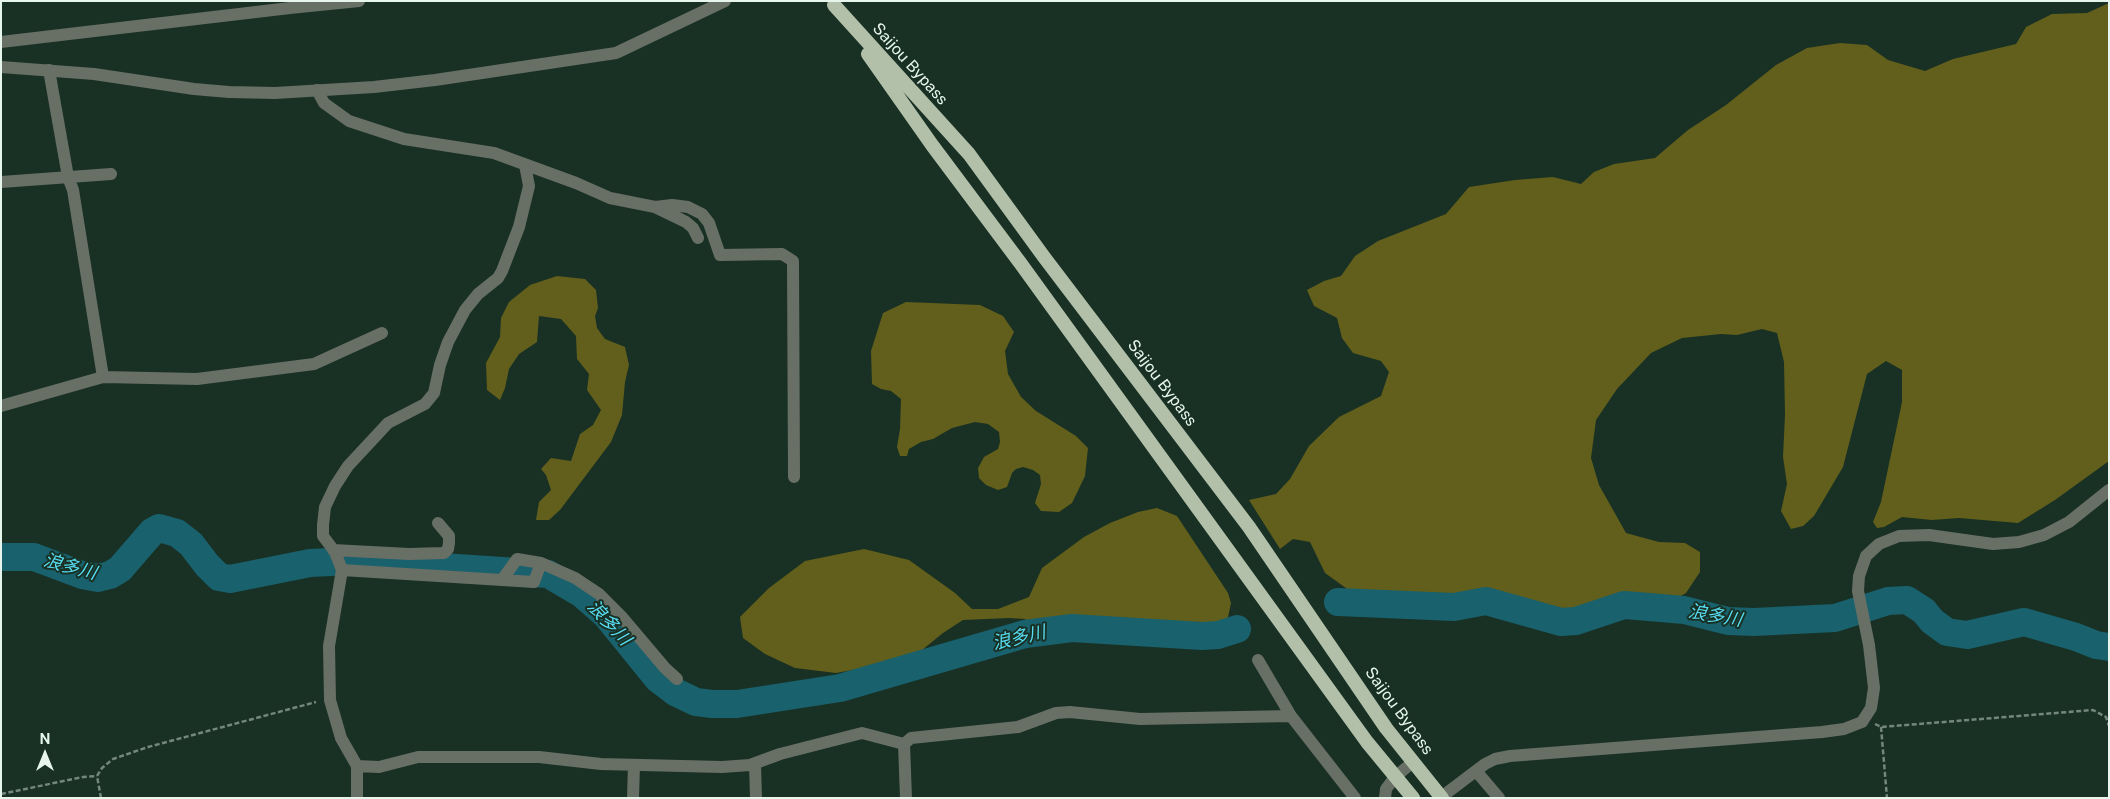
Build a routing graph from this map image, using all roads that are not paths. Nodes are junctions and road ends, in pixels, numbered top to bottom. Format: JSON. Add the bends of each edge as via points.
{"nodes":[{"id":1,"x":358,"y":1,"type":"edge"},
{"id":2,"x":725,"y":1,"type":"edge"},
{"id":3,"x":832,"y":3,"type":"edge"},
{"id":4,"x":1,"y":42,"type":"edge"},
{"id":5,"x":1,"y":67,"type":"edge"},
{"id":6,"x":49,"y":70,"type":"junction"},
{"id":7,"x":316,"y":90,"type":"junction"},
{"id":8,"x":525,"y":165,"type":"junction"},
{"id":9,"x":111,"y":174,"type":"dead end"},
{"id":10,"x":68,"y":177,"type":"junction"},
{"id":11,"x":1,"y":182,"type":"edge"},
{"id":12,"x":655,"y":207,"type":"junction"},
{"id":13,"x":698,"y":238,"type":"dead end"},
{"id":14,"x":382,"y":334,"type":"dead end"},
{"id":15,"x":103,"y":377,"type":"junction"},
{"id":16,"x":1,"y":406,"type":"edge"},
{"id":17,"x":794,"y":477,"type":"dead end"},
{"id":18,"x":2109,"y":490,"type":"edge"},
{"id":19,"x":438,"y":523,"type":"dead end"},
{"id":20,"x":334,"y":551,"type":"junction"},
{"id":21,"x":341,"y":567,"type":"junction"},
{"id":22,"x":538,"y":570,"type":"junction"},
{"id":23,"x":503,"y":578,"type":"junction"},
{"id":24,"x":1258,"y":660,"type":"dead end"},
{"id":25,"x":677,"y":679,"type":"dead end"},
{"id":26,"x":1291,"y":716,"type":"junction"},
{"id":27,"x":904,"y":744,"type":"junction"},
{"id":28,"x":1414,"y":762,"type":"junction"},
{"id":29,"x":756,"y":763,"type":"junction"},
{"id":30,"x":634,"y":765,"type":"junction"},
{"id":31,"x":357,"y":766,"type":"junction"},
{"id":32,"x":1476,"y":771,"type":"junction"},
{"id":33,"x":1395,"y":776,"type":"junction"},
{"id":34,"x":1441,"y":797,"type":"edge"},
{"id":35,"x":357,"y":798,"type":"edge"},
{"id":36,"x":633,"y":798,"type":"edge"},
{"id":37,"x":756,"y":798,"type":"edge"},
{"id":38,"x":906,"y":798,"type":"edge"},
{"id":39,"x":1355,"y":798,"type":"edge"},
{"id":40,"x":1385,"y":798,"type":"edge"},
{"id":41,"x":1412,"y":798,"type":"edge"},
{"id":42,"x":1499,"y":798,"type":"edge"}],
"edges":[{"from":1,"to":4,"type":"street"},
{"from":2,"to":7,"type":"street","via":[[616,53],[435,80]]},
{"from":3,"to":28,"type":"highway","name":"Saijou Bypass","via":[[968,154],[1249,527],[1386,728]]},
{"from":3,"to":33,"type":"highway","name":"Saijou Bypass","via":[[932,145]]},
{"from":5,"to":6,"type":"street"},
{"from":6,"to":7,"type":"street","via":[[229,92]]},
{"from":6,"to":10,"type":"street"},
{"from":7,"to":8,"type":"street","via":[[333,110],[369,129],[404,139],[494,153]]},
{"from":8,"to":12,"type":"street","via":[[610,198]]},
{"from":8,"to":20,"type":"street","via":[[529,186],[519,227],[502,271],[465,310],[448,342],[434,393],[426,404],[388,423],[348,466],[335,486],[325,507],[323,525],[323,536]]},
{"from":9,"to":10,"type":"street"},
{"from":10,"to":11,"type":"street"},
{"from":10,"to":15,"type":"street","via":[[73,190]]},
{"from":12,"to":13,"type":"street","via":[[686,222]]},
{"from":12,"to":17,"type":"street","via":[[688,207],[702,214],[710,223],[720,255],[782,254],[793,262]]},
{"from":14,"to":15,"type":"street","via":[[314,364],[197,379]]},
{"from":15,"to":16,"type":"street"},
{"from":18,"to":32,"type":"street","via":[[2068,522],[2044,535],[2019,542],[1993,544],[1929,536],[1899,536],[1879,544],[1866,556],[1858,591],[1874,688],[1871,708],[1862,722],[1822,732],[1510,756],[1495,759]]},
{"from":19,"to":20,"type":"street","via":[[449,536],[448,549],[444,553]]},
{"from":20,"to":21,"type":"street"},
{"from":21,"to":23,"type":"street"},
{"from":21,"to":31,"type":"street","via":[[329,646],[330,700],[340,738]]},
{"from":22,"to":23,"type":"street","via":[[534,582]]},
{"from":22,"to":23,"type":"street","via":[[518,560]]},
{"from":22,"to":25,"type":"street","via":[[575,578],[599,594]]},
{"from":24,"to":26,"type":"street"},
{"from":26,"to":27,"type":"street","via":[[1140,719],[1056,713],[1004,729],[911,738]]},
{"from":26,"to":39,"type":"street"},
{"from":27,"to":29,"type":"street","via":[[862,733]]},
{"from":27,"to":38,"type":"street"},
{"from":28,"to":33,"type":"street"},
{"from":28,"to":34,"type":"highway","name":"Saijou Bypass"},
{"from":29,"to":30,"type":"street","via":[[722,767]]},
{"from":29,"to":37,"type":"street"},
{"from":30,"to":31,"type":"street","via":[[520,757],[418,757],[379,767]]},
{"from":30,"to":36,"type":"street"},
{"from":31,"to":35,"type":"street"},
{"from":32,"to":34,"type":"street"},
{"from":32,"to":42,"type":"street"},
{"from":33,"to":40,"type":"street","via":[[1386,789]]},
{"from":33,"to":41,"type":"highway","name":"Saijou Bypass"}]}
